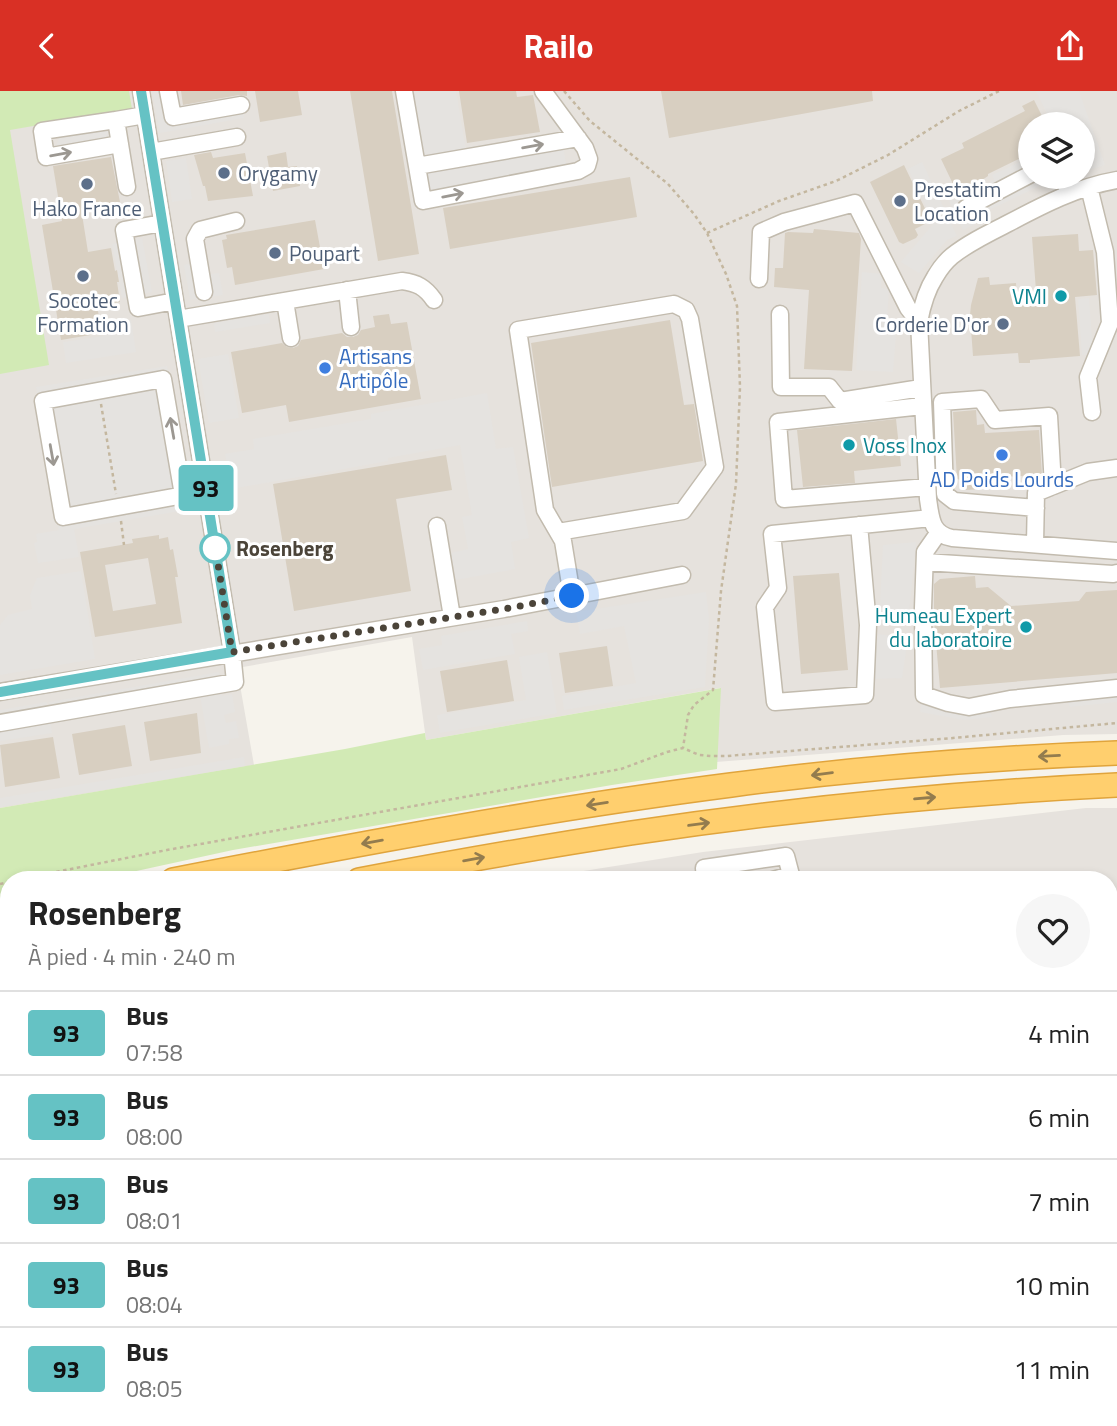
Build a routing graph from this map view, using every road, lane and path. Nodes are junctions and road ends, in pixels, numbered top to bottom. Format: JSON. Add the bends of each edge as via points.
{"nodes":[{"id":1,"x":141,"y":91,"type":"edge"},
{"id":2,"x":168,"y":91,"type":"edge"},
{"id":3,"x":404,"y":91,"type":"edge"},
{"id":4,"x":543,"y":91,"type":"edge"},
{"id":5,"x":999,"y":91,"type":"edge"},
{"id":6,"x":241,"y":105,"type":"dead end"},
{"id":7,"x":171,"y":108,"type":"junction"},
{"id":8,"x":145,"y":114,"type":"junction"},
{"id":9,"x":117,"y":120,"type":"junction"},
{"id":10,"x":237,"y":137,"type":"dead end"},
{"id":11,"x":578,"y":138,"type":"junction"},
{"id":12,"x":120,"y":143,"type":"junction"},
{"id":13,"x":151,"y":152,"type":"junction"},
{"id":14,"x":417,"y":166,"type":"junction"},
{"id":15,"x":1117,"y":180,"type":"edge"},
{"id":16,"x":1018,"y":181,"type":"edge"},
{"id":17,"x":1095,"y":186,"type":"edge"},
{"id":18,"x":127,"y":187,"type":"dead end"},
{"id":19,"x":1068,"y":189,"type":"edge"},
{"id":20,"x":1083,"y":189,"type":"edge"},
{"id":21,"x":1090,"y":189,"type":"edge"},
{"id":22,"x":1070,"y":193,"type":"junction"},
{"id":23,"x":966,"y":208,"type":"dead end"},
{"id":24,"x":236,"y":221,"type":"dead end"},
{"id":25,"x":162,"y":223,"type":"junction"},
{"id":26,"x":707,"y":233,"type":"dead end"},
{"id":27,"x":196,"y":245,"type":"junction"},
{"id":28,"x":167,"y":250,"type":"junction"},
{"id":29,"x":758,"y":279,"type":"dead end"},
{"id":30,"x":347,"y":290,"type":"junction"},
{"id":31,"x":204,"y":292,"type":"dead end"},
{"id":32,"x":434,"y":300,"type":"dead end"},
{"id":33,"x":175,"y":301,"type":"junction"},
{"id":34,"x":285,"y":301,"type":"junction"},
{"id":35,"x":780,"y":314,"type":"dead end"},
{"id":36,"x":178,"y":319,"type":"junction"},
{"id":37,"x":919,"y":322,"type":"junction"},
{"id":38,"x":351,"y":327,"type":"dead end"},
{"id":39,"x":291,"y":338,"type":"dead end"},
{"id":40,"x":921,"y":388,"type":"junction"},
{"id":41,"x":98,"y":390,"type":"junction"},
{"id":42,"x":922,"y":406,"type":"junction"},
{"id":43,"x":1092,"y":412,"type":"dead end"},
{"id":44,"x":1117,"y":468,"type":"edge"},
{"id":45,"x":1053,"y":486,"type":"junction"},
{"id":46,"x":927,"y":487,"type":"junction"},
{"id":47,"x":206,"y":491,"type":"junction"},
{"id":48,"x":183,"y":495,"type":"junction"},
{"id":49,"x":118,"y":507,"type":"junction"},
{"id":50,"x":1036,"y":508,"type":"junction"},
{"id":51,"x":859,"y":525,"type":"junction"},
{"id":52,"x":935,"y":525,"type":"junction"},
{"id":53,"x":437,"y":526,"type":"dead end"},
{"id":54,"x":558,"y":532,"type":"junction"},
{"id":55,"x":1035,"y":544,"type":"junction"},
{"id":56,"x":124,"y":545,"type":"dead end"},
{"id":57,"x":1117,"y":551,"type":"edge"},
{"id":58,"x":925,"y":562,"type":"junction"},
{"id":59,"x":1117,"y":573,"type":"edge"},
{"id":60,"x":682,"y":575,"type":"dead end"},
{"id":61,"x":572,"y":596,"type":"junction"},
{"id":62,"x":452,"y":617,"type":"junction"},
{"id":63,"x":232,"y":652,"type":"junction"},
{"id":64,"x":1117,"y":688,"type":"edge"},
{"id":65,"x":0,"y":692,"type":"edge"},
{"id":66,"x":0,"y":723,"type":"edge"},
{"id":67,"x":1117,"y":723,"type":"edge"},
{"id":68,"x":1117,"y":753,"type":"edge"},
{"id":69,"x":1117,"y":785,"type":"edge"},
{"id":70,"x":61,"y":871,"type":"edge"},
{"id":71,"x":221,"y":871,"type":"edge"},
{"id":72,"x":409,"y":871,"type":"edge"},
{"id":73,"x":704,"y":871,"type":"edge"},
{"id":74,"x":790,"y":871,"type":"edge"}],
"edges":[{"from":1,"to":8,"type":"street"},
{"from":2,"to":7,"type":"street"},
{"from":3,"to":14,"type":"street"},
{"from":4,"to":11,"type":"street"},
{"from":5,"to":26,"type":"path","via":[[836,181]]},
{"from":6,"to":7,"type":"street","via":[[173,117]]},
{"from":7,"to":8,"type":"street"},
{"from":8,"to":9,"type":"street"},
{"from":8,"to":13,"type":"street"},
{"from":9,"to":12,"type":"street"},
{"from":9,"to":12,"type":"street","one_way":true,"via":[[42,131],[46,157]]},
{"from":10,"to":13,"type":"street"},
{"from":14,"to":11,"type":"street","one_way":true},
{"from":14,"to":11,"type":"street","one_way":true,"via":[[423,201],[578,171],[589,159]]},
{"from":12,"to":18,"type":"street"},
{"from":13,"to":25,"type":"street"},
{"from":15,"to":17,"type":"street"},
{"from":16,"to":23,"type":"street"},
{"from":19,"to":22,"type":"street"},
{"from":20,"to":22,"type":"street"},
{"from":21,"to":43,"type":"street","via":[[1105,251],[1110,323],[1088,377]]},
{"from":22,"to":37,"type":"street","via":[[975,240],[951,257],[924,299]]},
{"from":24,"to":27,"type":"street","via":[[200,230]]},
{"from":25,"to":28,"type":"street"},
{"from":25,"to":33,"type":"street","via":[[124,230],[138,308]]},
{"from":27,"to":28,"type":"street"},
{"from":27,"to":31,"type":"street"},
{"from":28,"to":33,"type":"street"},
{"from":29,"to":37,"type":"street","via":[[761,232],[855,203]]},
{"from":30,"to":32,"type":"street","via":[[402,281],[416,283]]},
{"from":30,"to":34,"type":"street"},
{"from":30,"to":38,"type":"street"},
{"from":33,"to":36,"type":"street"},
{"from":34,"to":36,"type":"street"},
{"from":34,"to":39,"type":"street"},
{"from":35,"to":40,"type":"street","via":[[781,387],[829,387],[839,401]]},
{"from":36,"to":47,"type":"street"},
{"from":37,"to":40,"type":"street"},
{"from":40,"to":42,"type":"street"},
{"from":48,"to":41,"type":"street","one_way":true,"via":[[163,379]]},
{"from":41,"to":49,"type":"path"},
{"from":41,"to":49,"type":"street","one_way":true,"via":[[43,401],[63,517]]},
{"from":42,"to":46,"type":"street"},
{"from":42,"to":46,"type":"street","via":[[778,422],[784,499]]},
{"from":44,"to":45,"type":"street"},
{"from":45,"to":50,"type":"street","via":[[1036,493]]},
{"from":45,"to":50,"type":"street","via":[[1049,416],[995,420],[981,399],[942,402],[944,494],[954,501]]},
{"from":46,"to":52,"type":"street"},
{"from":47,"to":48,"type":"street"},
{"from":47,"to":63,"type":"street"},
{"from":48,"to":49,"type":"street"},
{"from":49,"to":56,"type":"path"},
{"from":50,"to":55,"type":"street"},
{"from":51,"to":51,"type":"street","via":[[772,534],[778,588],[765,607],[775,702],[865,695],[869,625]]},
{"from":51,"to":52,"type":"street"},
{"from":52,"to":55,"type":"street","via":[[943,536],[953,538]]},
{"from":52,"to":58,"type":"street"},
{"from":53,"to":62,"type":"street"},
{"from":54,"to":54,"type":"street","via":[[545,510],[518,330],[674,304],[686,310],[715,467],[683,511]]},
{"from":54,"to":61,"type":"street"},
{"from":55,"to":57,"type":"street"},
{"from":58,"to":59,"type":"street"},
{"from":58,"to":64,"type":"street","via":[[924,695],[969,707]]},
{"from":60,"to":61,"type":"street"},
{"from":61,"to":62,"type":"street"},
{"from":62,"to":63,"type":"street"},
{"from":63,"to":65,"type":"street"},
{"from":63,"to":66,"type":"street","via":[[235,683]]},
{"from":67,"to":70,"type":"path","via":[[711,756],[683,748],[621,769]]},
{"from":68,"to":71,"type":"highway","one_way":true,"via":[[946,762],[733,784],[445,829]]},
{"from":72,"to":69,"type":"highway","one_way":true,"via":[[743,818]]},
{"from":73,"to":74,"type":"street","via":[[786,856]]}]}
